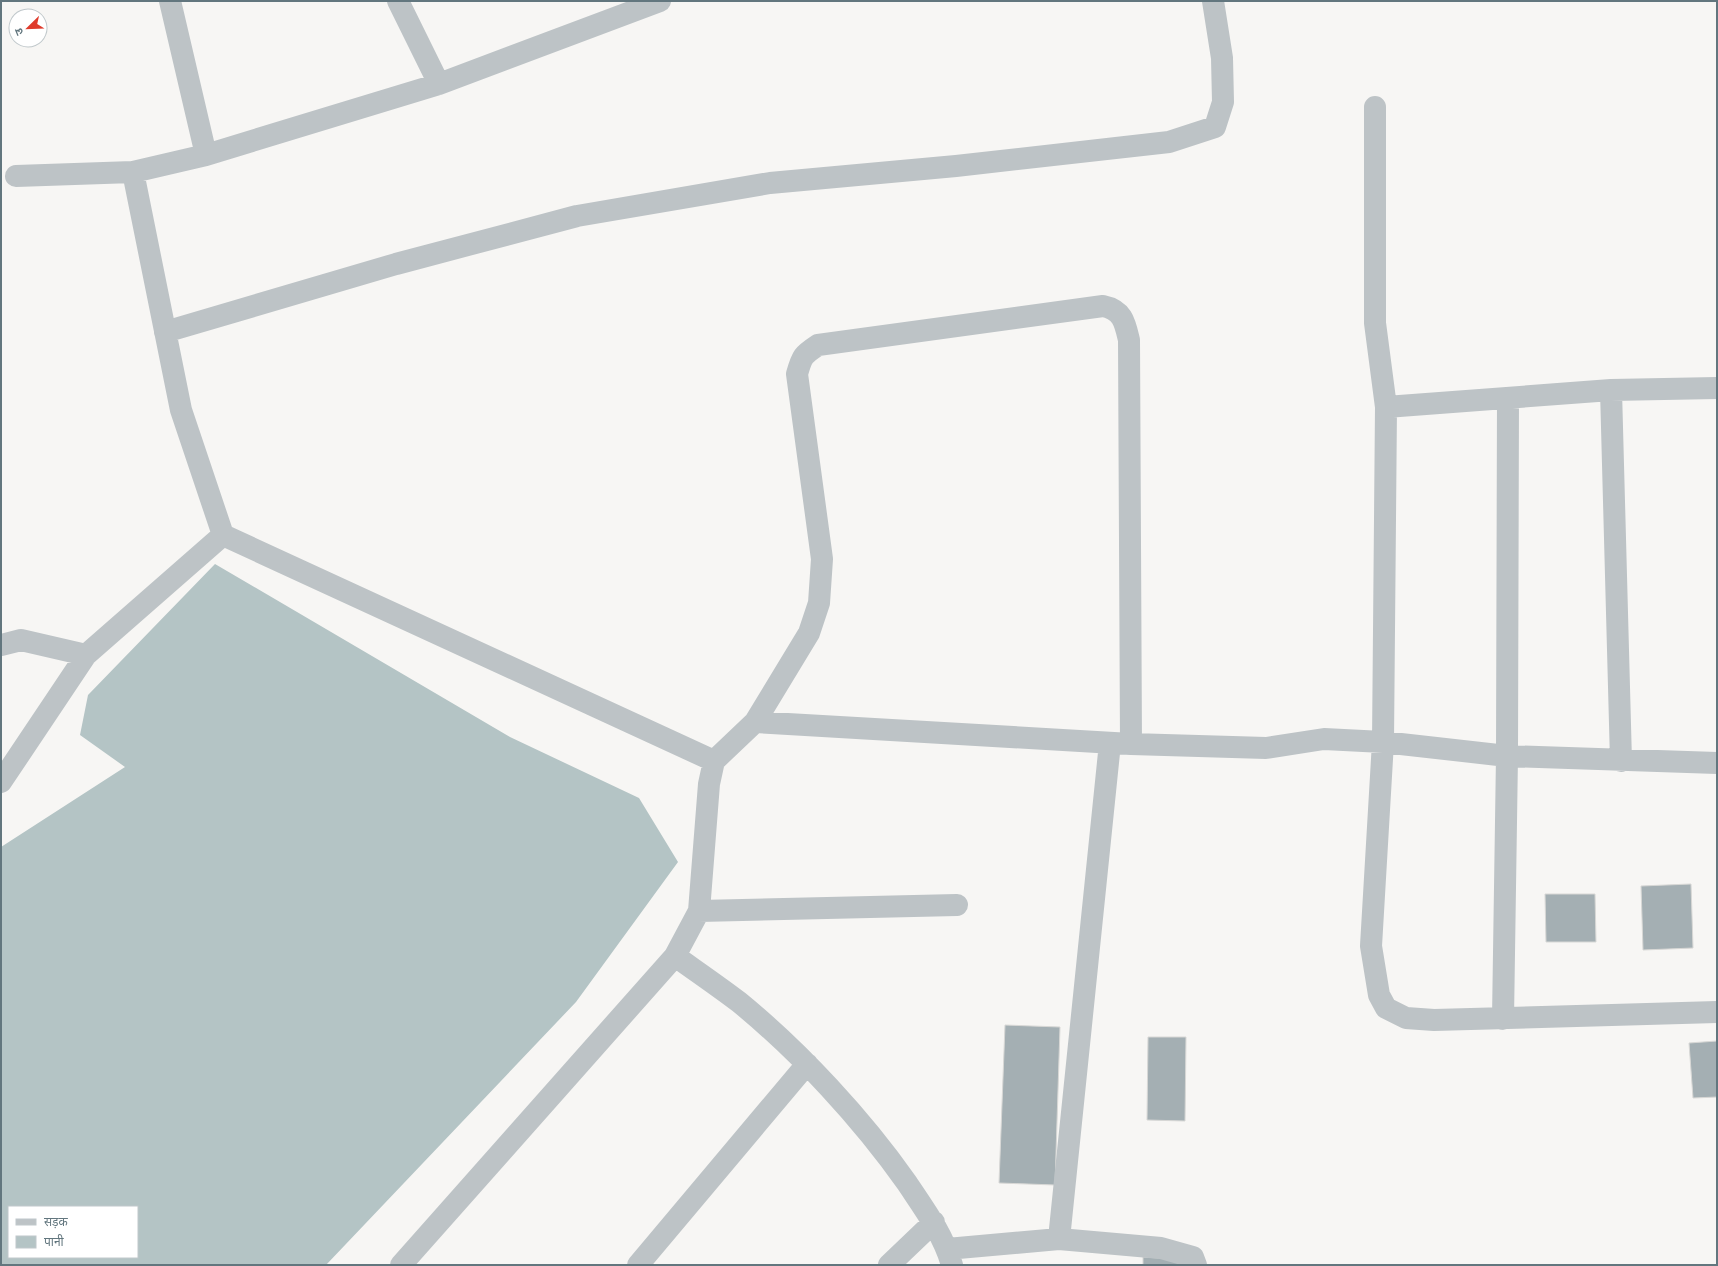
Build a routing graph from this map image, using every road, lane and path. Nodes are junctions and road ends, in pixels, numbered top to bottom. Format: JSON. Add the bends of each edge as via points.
{"nodes":[{"id":1,"x":170,"y":1,"type":"edge"},
{"id":2,"x":398,"y":1,"type":"edge"},
{"id":3,"x":660,"y":1,"type":"edge"},
{"id":4,"x":1213,"y":1,"type":"edge"},
{"id":5,"x":438,"y":84,"type":"junction"},
{"id":6,"x":1375,"y":107,"type":"dead end"},
{"id":7,"x":206,"y":155,"type":"junction"},
{"id":8,"x":133,"y":172,"type":"junction"},
{"id":9,"x":16,"y":176,"type":"dead end"},
{"id":10,"x":165,"y":332,"type":"junction"},
{"id":11,"x":1717,"y":388,"type":"edge"},
{"id":12,"x":1611,"y":390,"type":"junction"},
{"id":13,"x":1508,"y":398,"type":"junction"},
{"id":14,"x":1386,"y":407,"type":"junction"},
{"id":15,"x":223,"y":535,"type":"junction"},
{"id":16,"x":1,"y":645,"type":"edge"},
{"id":17,"x":86,"y":655,"type":"junction"},
{"id":18,"x":755,"y":722,"type":"junction"},
{"id":19,"x":1383,"y":742,"type":"junction"},
{"id":20,"x":1120,"y":744,"type":"junction"},
{"id":21,"x":1507,"y":756,"type":"junction"},
{"id":22,"x":714,"y":761,"type":"junction"},
{"id":23,"x":1620,"y":761,"type":"junction"},
{"id":24,"x":1717,"y":763,"type":"edge"},
{"id":25,"x":1,"y":782,"type":"edge"},
{"id":26,"x":957,"y":905,"type":"dead end"},
{"id":27,"x":699,"y":910,"type":"junction"},
{"id":28,"x":675,"y":956,"type":"junction"},
{"id":29,"x":1717,"y":1012,"type":"edge"},
{"id":30,"x":1503,"y":1019,"type":"junction"},
{"id":31,"x":807,"y":1064,"type":"junction"},
{"id":32,"x":934,"y":1222,"type":"junction"},
{"id":33,"x":1059,"y":1240,"type":"junction"},
{"id":34,"x":950,"y":1257,"type":"edge"},
{"id":35,"x":401,"y":1265,"type":"edge"},
{"id":36,"x":638,"y":1265,"type":"edge"},
{"id":37,"x":889,"y":1265,"type":"edge"},
{"id":38,"x":1196,"y":1265,"type":"edge"}],
"edges":[{"from":1,"to":7,"type":"street"},
{"from":2,"to":5,"type":"street"},
{"from":3,"to":5,"type":"street"},
{"from":4,"to":10,"type":"street","via":[[1222,58],[1223,102],[1215,127],[1169,142],[956,166],[770,182],[577,216],[396,264]]},
{"from":5,"to":7,"type":"street"},
{"from":6,"to":14,"type":"street","via":[[1375,323]]},
{"from":7,"to":8,"type":"street"},
{"from":8,"to":9,"type":"street"},
{"from":8,"to":10,"type":"street"},
{"from":10,"to":15,"type":"street","via":[[181,410]]},
{"from":11,"to":12,"type":"street"},
{"from":12,"to":13,"type":"street"},
{"from":12,"to":23,"type":"street"},
{"from":13,"to":14,"type":"street"},
{"from":13,"to":21,"type":"street"},
{"from":14,"to":19,"type":"street"},
{"from":15,"to":17,"type":"street"},
{"from":15,"to":22,"type":"street"},
{"from":16,"to":17,"type":"street","via":[[21,640]]},
{"from":17,"to":25,"type":"street"},
{"from":18,"to":20,"type":"street"},
{"from":18,"to":20,"type":"street","via":[[809,633],[818,603],[822,559],[797,374],[802,357],[818,345],[1103,306],[1113,308],[1125,321],[1129,340]]},
{"from":18,"to":22,"type":"street"},
{"from":19,"to":20,"type":"street","via":[[1324,739],[1266,748]]},
{"from":19,"to":21,"type":"street"},
{"from":19,"to":30,"type":"street","via":[[1371,946],[1379,995],[1386,1008],[1406,1018]]},
{"from":20,"to":33,"type":"street"},
{"from":21,"to":23,"type":"street"},
{"from":21,"to":30,"type":"street"},
{"from":22,"to":27,"type":"street","via":[[709,784]]},
{"from":23,"to":24,"type":"street"},
{"from":26,"to":27,"type":"street"},
{"from":27,"to":28,"type":"street"},
{"from":28,"to":31,"type":"street","via":[[739,1002]]},
{"from":28,"to":35,"type":"street"},
{"from":29,"to":30,"type":"street"},
{"from":31,"to":32,"type":"street","via":[[884,1150]]},
{"from":31,"to":36,"type":"street"},
{"from":32,"to":34,"type":"street"},
{"from":32,"to":37,"type":"street"},
{"from":33,"to":34,"type":"street"},
{"from":33,"to":38,"type":"street","via":[[1161,1248],[1193,1257]]}]}
